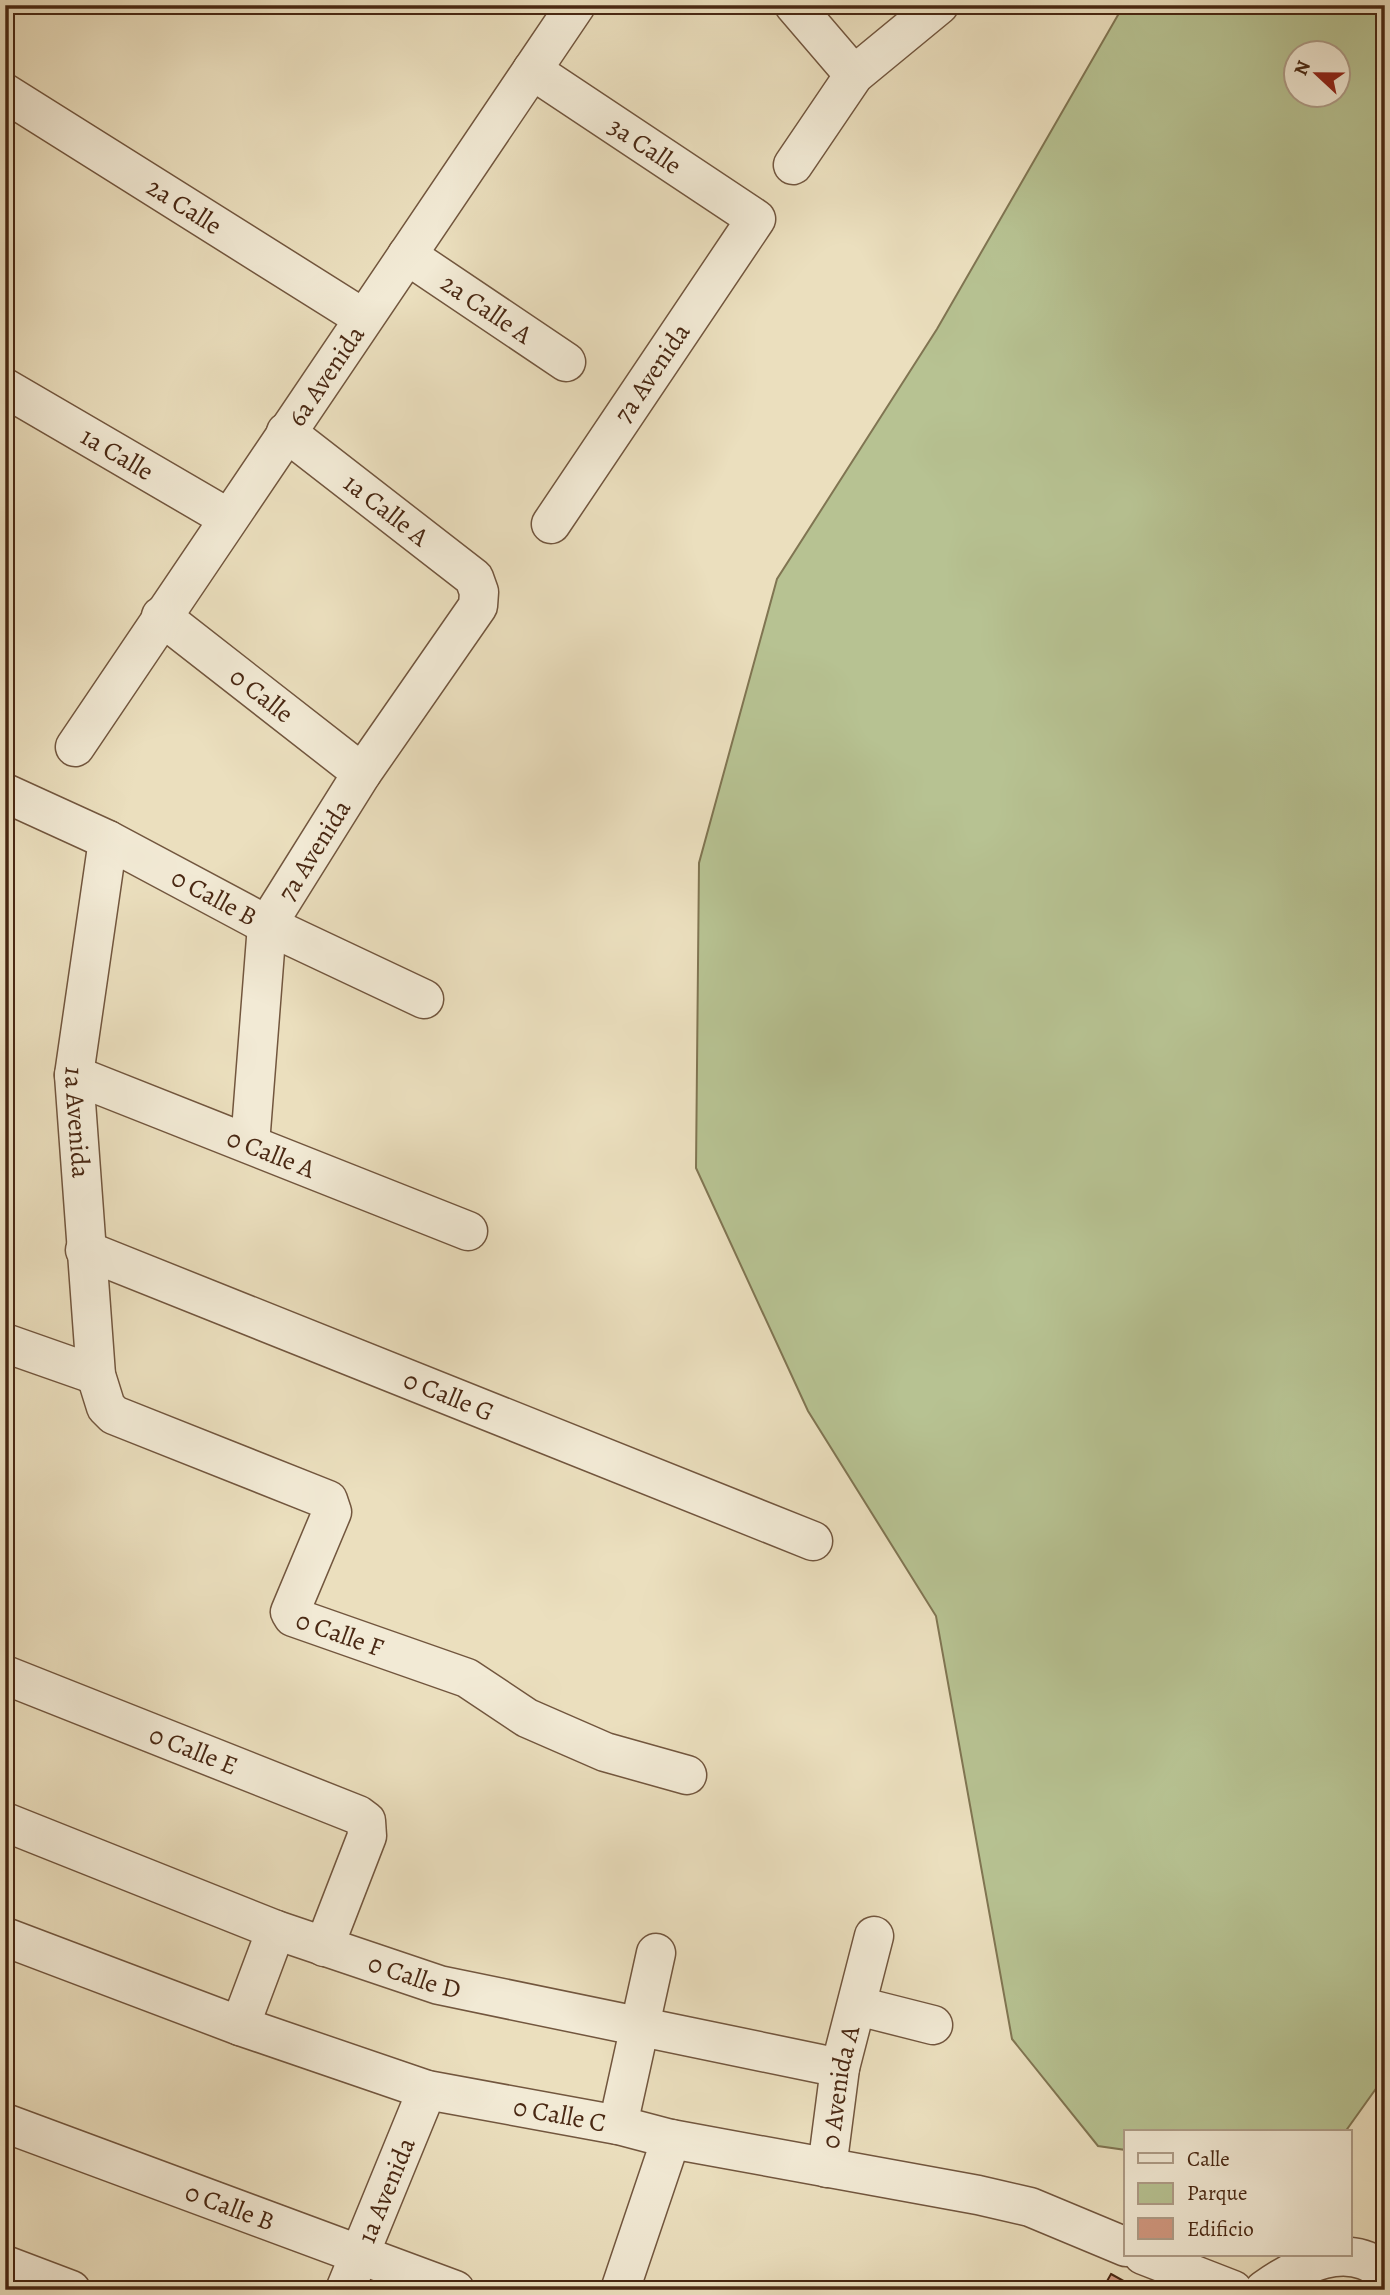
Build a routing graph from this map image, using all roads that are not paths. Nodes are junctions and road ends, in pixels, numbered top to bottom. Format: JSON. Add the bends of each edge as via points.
{"nodes":[{"id":1,"x":576,"y":5,"type":"edge"},
{"id":2,"x":794,"y":5,"type":"edge"},
{"id":3,"x":939,"y":5,"type":"edge"},
{"id":4,"x":532,"y":70,"type":"junction"},
{"id":5,"x":854,"y":75,"type":"junction"},
{"id":6,"x":5,"y":93,"type":"edge"},
{"id":7,"x":793,"y":164,"type":"dead end"},
{"id":8,"x":755,"y":222,"type":"joint"},
{"id":9,"x":407,"y":255,"type":"junction"},
{"id":10,"x":363,"y":318,"type":"junction"},
{"id":11,"x":566,"y":362,"type":"dead end"},
{"id":12,"x":5,"y":388,"type":"edge"},
{"id":13,"x":286,"y":432,"type":"junction"},
{"id":14,"x":228,"y":518,"type":"junction"},
{"id":15,"x":551,"y":524,"type":"dead end"},
{"id":16,"x":480,"y":592,"type":"joint"},
{"id":17,"x":161,"y":616,"type":"junction"},
{"id":18,"x":75,"y":747,"type":"dead end"},
{"id":19,"x":362,"y":773,"type":"junction"},
{"id":20,"x":5,"y":793,"type":"edge"},
{"id":21,"x":108,"y":840,"type":"junction"},
{"id":22,"x":267,"y":925,"type":"junction"},
{"id":23,"x":424,"y":999,"type":"dead end"},
{"id":24,"x":74,"y":1075,"type":"junction"},
{"id":25,"x":250,"y":1144,"type":"junction"},
{"id":26,"x":468,"y":1231,"type":"dead end"},
{"id":27,"x":85,"y":1250,"type":"junction"},
{"id":28,"x":5,"y":1343,"type":"edge"},
{"id":29,"x":101,"y":1391,"type":"junction"},
{"id":30,"x":813,"y":1541,"type":"dead end"},
{"id":31,"x":5,"y":1675,"type":"edge"},
{"id":32,"x":687,"y":1775,"type":"dead end"},
{"id":33,"x":5,"y":1822,"type":"edge"},
{"id":34,"x":276,"y":1930,"type":"junction"},
{"id":35,"x":874,"y":1936,"type":"dead end"},
{"id":36,"x":5,"y":1937,"type":"edge"},
{"id":37,"x":324,"y":1947,"type":"junction"},
{"id":38,"x":656,"y":1953,"type":"dead end"},
{"id":39,"x":858,"y":2006,"type":"junction"},
{"id":40,"x":933,"y":2025,"type":"dead end"},
{"id":41,"x":240,"y":2026,"type":"junction"},
{"id":42,"x":637,"y":2028,"type":"junction"},
{"id":43,"x":841,"y":2068,"type":"junction"},
{"id":44,"x":428,"y":2090,"type":"junction"},
{"id":45,"x":5,"y":2123,"type":"edge"},
{"id":46,"x":618,"y":2125,"type":"junction"},
{"id":47,"x":671,"y":2139,"type":"junction"},
{"id":48,"x":827,"y":2168,"type":"junction"},
{"id":49,"x":1124,"y":2246,"type":"edge"},
{"id":50,"x":358,"y":2255,"type":"junction"},
{"id":51,"x":1146,"y":2256,"type":"edge"},
{"id":52,"x":1333,"y":2256,"type":"edge"},
{"id":53,"x":1340,"y":2256,"type":"edge"},
{"id":54,"x":5,"y":2265,"type":"edge"},
{"id":55,"x":1377,"y":2266,"type":"edge"},
{"id":56,"x":71,"y":2290,"type":"edge"},
{"id":57,"x":345,"y":2290,"type":"edge"},
{"id":58,"x":455,"y":2290,"type":"edge"},
{"id":59,"x":620,"y":2290,"type":"edge"},
{"id":60,"x":1233,"y":2290,"type":"edge"},
{"id":61,"x":1264,"y":2290,"type":"edge"}],
"edges":[{"from":1,"to":4,"type":"street","name":"6a Avenida"},
{"from":2,"to":5,"type":"street"},
{"from":3,"to":5,"type":"street"},
{"from":4,"to":8,"type":"street","name":"3a Calle","via":[[754,215]]},
{"from":4,"to":9,"type":"street","name":"6a Avenida"},
{"from":5,"to":7,"type":"street"},
{"from":6,"to":10,"type":"street","name":"2a Calle"},
{"from":8,"to":15,"type":"street","name":"7a Avenida"},
{"from":9,"to":10,"type":"street","name":"6a Avenida"},
{"from":9,"to":11,"type":"street","name":"2a Calle A"},
{"from":10,"to":13,"type":"street","name":"6a Avenida"},
{"from":12,"to":14,"type":"street","name":"1a Calle"},
{"from":13,"to":14,"type":"street","name":"6a Avenida"},
{"from":13,"to":16,"type":"street","name":"1a Calle A","via":[[474,578]]},
{"from":14,"to":17,"type":"street","name":"6a Avenida"},
{"from":16,"to":19,"type":"street","name":"7a Avenida","via":[[478,606]]},
{"from":17,"to":18,"type":"street","name":"6a Avenida"},
{"from":17,"to":19,"type":"street","name":"0 Calle"},
{"from":19,"to":22,"type":"street","name":"7a Avenida"},
{"from":20,"to":21,"type":"street","name":"0 Calle B"},
{"from":21,"to":22,"type":"street","name":"0 Calle B"},
{"from":21,"to":24,"type":"street","name":"1a Avenida"},
{"from":22,"to":23,"type":"street","name":"0 Calle B"},
{"from":22,"to":25,"type":"street","name":"7a Avenida"},
{"from":24,"to":25,"type":"street","name":"0 Calle A"},
{"from":24,"to":27,"type":"street","name":"1a Avenida"},
{"from":25,"to":26,"type":"street","name":"0 Calle A"},
{"from":27,"to":29,"type":"street","name":"1a Avenida"},
{"from":27,"to":30,"type":"street","name":"0 Calle G"},
{"from":28,"to":29,"type":"street","name":"0 Calle F"},
{"from":29,"to":32,"type":"street","name":"0 Calle F","via":[[114,1415],[328,1500],[332,1512],[290,1612],[293,1617],[467,1678],[527,1718],[605,1752]]},
{"from":31,"to":37,"type":"street","name":"0 Calle E","via":[[366,1821],[367,1836]]},
{"from":33,"to":34,"type":"street","name":"0 Calle D"},
{"from":34,"to":37,"type":"street","name":"0 Calle D"},
{"from":34,"to":41,"type":"street"},
{"from":35,"to":39,"type":"street","name":"0 Avenida A"},
{"from":36,"to":41,"type":"street","name":"0 Calle C"},
{"from":37,"to":42,"type":"street","name":"0 Calle D","via":[[439,1985]]},
{"from":38,"to":42,"type":"street"},
{"from":39,"to":40,"type":"street"},
{"from":39,"to":43,"type":"street","name":"0 Avenida A"},
{"from":41,"to":44,"type":"street","name":"0 Calle C"},
{"from":42,"to":43,"type":"street","name":"0 Calle D"},
{"from":42,"to":46,"type":"street"},
{"from":43,"to":48,"type":"street","name":"0 Avenida A"},
{"from":44,"to":46,"type":"street","name":"0 Calle C"},
{"from":44,"to":50,"type":"street","name":"1a Avenida"},
{"from":45,"to":50,"type":"street","name":"0 Calle B"},
{"from":46,"to":47,"type":"street","name":"0 Calle C"},
{"from":47,"to":48,"type":"street","name":"0 Calle C"},
{"from":47,"to":59,"type":"street"},
{"from":48,"to":49,"type":"street","name":"0 Calle C","via":[[1030,2207]]},
{"from":50,"to":57,"type":"street","name":"1a Avenida"},
{"from":50,"to":58,"type":"street","name":"0 Calle B"},
{"from":51,"to":60,"type":"street"},
{"from":52,"to":61,"type":"street","via":[[1298,2266]]},
{"from":53,"to":55,"type":"street"},
{"from":54,"to":56,"type":"street"}]}
